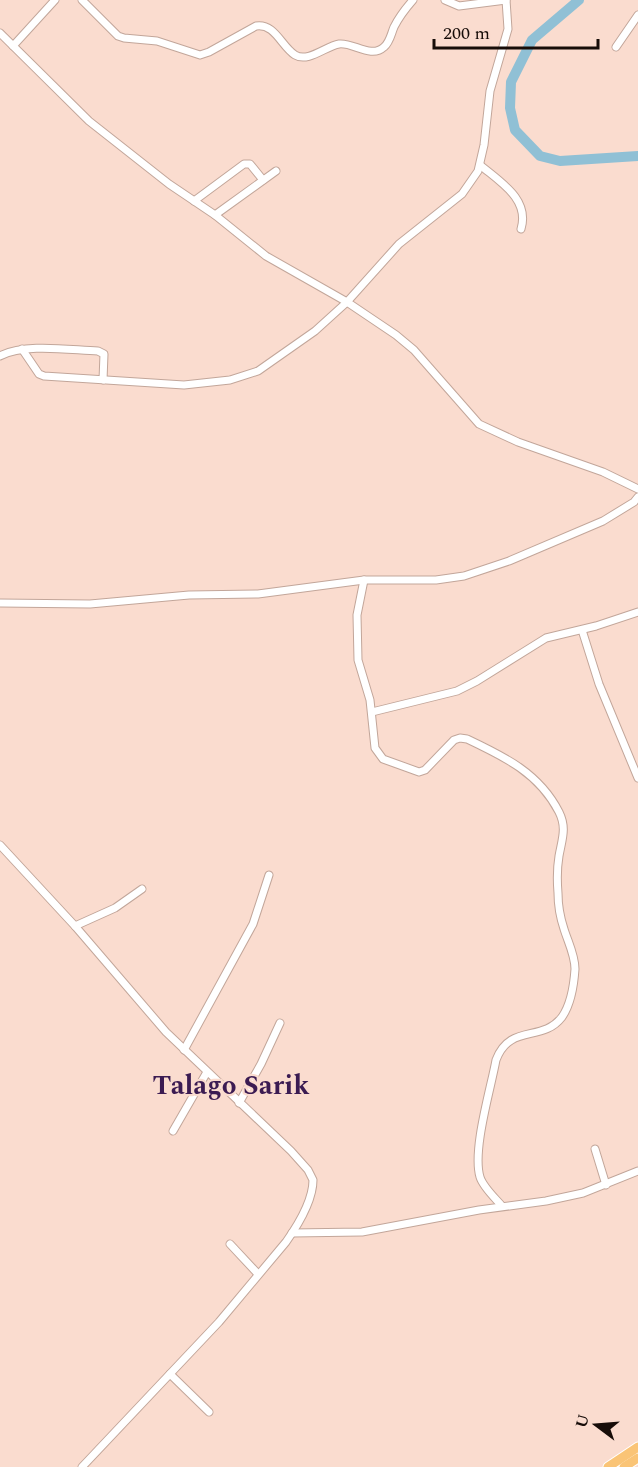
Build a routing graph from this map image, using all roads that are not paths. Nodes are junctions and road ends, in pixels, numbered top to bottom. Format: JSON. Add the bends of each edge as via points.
{"nodes":[{"id":1,"x":55,"y":0,"type":"edge"},
{"id":2,"x":82,"y":0,"type":"edge"},
{"id":3,"x":413,"y":0,"type":"edge"},
{"id":4,"x":445,"y":0,"type":"edge"},
{"id":5,"x":506,"y":0,"type":"edge"},
{"id":6,"x":638,"y":15,"type":"edge"},
{"id":7,"x":0,"y":33,"type":"edge"},
{"id":8,"x":13,"y":46,"type":"junction"},
{"id":9,"x":616,"y":47,"type":"dead end"},
{"id":10,"x":480,"y":165,"type":"junction"},
{"id":11,"x":276,"y":171,"type":"dead end"},
{"id":12,"x":263,"y":180,"type":"junction"},
{"id":13,"x":194,"y":201,"type":"junction"},
{"id":14,"x":215,"y":216,"type":"junction"},
{"id":15,"x":521,"y":229,"type":"dead end"},
{"id":16,"x":347,"y":303,"type":"junction"},
{"id":17,"x":22,"y":349,"type":"junction"},
{"id":18,"x":0,"y":356,"type":"edge"},
{"id":19,"x":103,"y":380,"type":"junction"},
{"id":20,"x":638,"y":489,"type":"edge"},
{"id":21,"x":638,"y":498,"type":"edge"},
{"id":22,"x":364,"y":580,"type":"junction"},
{"id":23,"x":0,"y":603,"type":"edge"},
{"id":24,"x":638,"y":612,"type":"edge"},
{"id":25,"x":582,"y":630,"type":"junction"},
{"id":26,"x":372,"y":712,"type":"junction"},
{"id":27,"x":638,"y":778,"type":"edge"},
{"id":28,"x":0,"y":845,"type":"edge"},
{"id":29,"x":269,"y":875,"type":"dead end"},
{"id":30,"x":142,"y":889,"type":"dead end"},
{"id":31,"x":75,"y":926,"type":"junction"},
{"id":32,"x":280,"y":1023,"type":"dead end"},
{"id":33,"x":184,"y":1050,"type":"junction"},
{"id":34,"x":207,"y":1072,"type":"junction"},
{"id":35,"x":239,"y":1102,"type":"junction"},
{"id":36,"x":174,"y":1131,"type":"dead end"},
{"id":37,"x":595,"y":1149,"type":"dead end"},
{"id":38,"x":638,"y":1171,"type":"edge"},
{"id":39,"x":606,"y":1185,"type":"junction"},
{"id":40,"x":502,"y":1206,"type":"junction"},
{"id":41,"x":292,"y":1233,"type":"junction"},
{"id":42,"x":230,"y":1244,"type":"dead end"},
{"id":43,"x":258,"y":1274,"type":"junction"},
{"id":44,"x":170,"y":1374,"type":"junction"},
{"id":45,"x":209,"y":1412,"type":"dead end"},
{"id":46,"x":638,"y":1447,"type":"edge"},
{"id":47,"x":638,"y":1458,"type":"edge"},
{"id":48,"x":82,"y":1467,"type":"edge"},
{"id":49,"x":608,"y":1467,"type":"edge"},
{"id":50,"x":624,"y":1467,"type":"edge"}],
"edges":[{"from":1,"to":8,"type":"street"},
{"from":2,"to":3,"type":"street","via":[[124,38],[157,41],[200,55],[262,25],[296,56],[303,57],[338,44],[372,52],[382,49]]},
{"from":4,"to":5,"type":"street","via":[[459,6]]},
{"from":5,"to":10,"type":"street","via":[[508,29],[489,91]]},
{"from":6,"to":9,"type":"street"},
{"from":7,"to":8,"type":"street"},
{"from":8,"to":13,"type":"street","via":[[89,121]]},
{"from":10,"to":15,"type":"street","via":[[509,188],[521,207]]},
{"from":10,"to":16,"type":"street","via":[[462,194],[399,244]]},
{"from":11,"to":12,"type":"street"},
{"from":12,"to":13,"type":"street","via":[[250,164],[244,164]]},
{"from":12,"to":14,"type":"street"},
{"from":13,"to":14,"type":"street"},
{"from":14,"to":16,"type":"street","via":[[266,256]]},
{"from":16,"to":19,"type":"street","via":[[280,357],[258,371],[230,380],[184,385]]},
{"from":16,"to":20,"type":"street","via":[[414,350],[479,424]]},
{"from":17,"to":18,"type":"street"},
{"from":17,"to":19,"type":"street","via":[[44,376]]},
{"from":17,"to":19,"type":"street","via":[[102,352]]},
{"from":21,"to":22,"type":"street","via":[[603,521],[484,570],[436,580]]},
{"from":22,"to":23,"type":"street","via":[[258,594],[189,595],[90,604]]},
{"from":22,"to":26,"type":"street","via":[[357,615],[358,660]]},
{"from":24,"to":25,"type":"street"},
{"from":25,"to":26,"type":"street","via":[[541,641],[458,691]]},
{"from":25,"to":27,"type":"street","via":[[599,684]]},
{"from":26,"to":40,"type":"street","via":[[375,748],[383,759],[419,772],[454,741],[467,739],[536,779],[564,824],[558,894],[574,961],[572,993],[561,1018],[540,1031],[506,1041],[496,1060],[478,1161],[483,1183]]},
{"from":28,"to":31,"type":"street"},
{"from":29,"to":33,"type":"street","via":[[253,924]]},
{"from":30,"to":31,"type":"street","via":[[115,908]]},
{"from":31,"to":33,"type":"street"},
{"from":32,"to":35,"type":"street"},
{"from":33,"to":34,"type":"street"},
{"from":34,"to":35,"type":"street"},
{"from":34,"to":36,"type":"street"},
{"from":35,"to":41,"type":"street","via":[[313,1176],[307,1204]]},
{"from":37,"to":39,"type":"street"},
{"from":38,"to":39,"type":"street"},
{"from":39,"to":40,"type":"street","via":[[546,1201]]},
{"from":40,"to":41,"type":"street","via":[[372,1231]]},
{"from":41,"to":43,"type":"street"},
{"from":42,"to":43,"type":"street"},
{"from":43,"to":44,"type":"street"},
{"from":44,"to":45,"type":"street"},
{"from":44,"to":48,"type":"street"},
{"from":46,"to":49,"type":"highway"},
{"from":47,"to":50,"type":"highway"}]}
